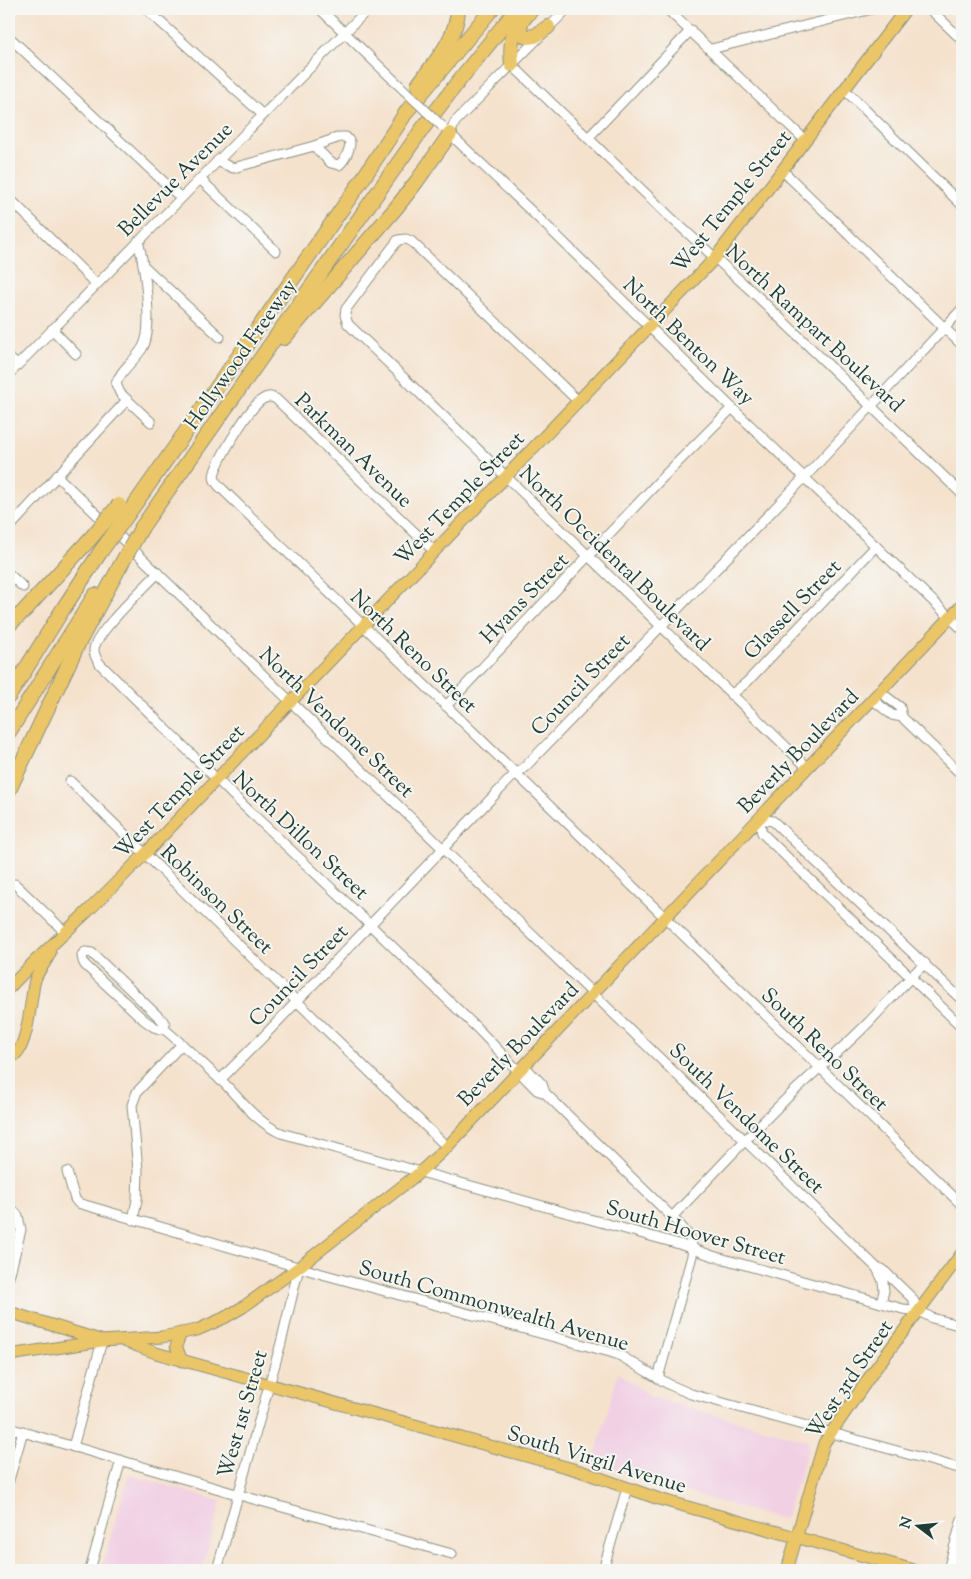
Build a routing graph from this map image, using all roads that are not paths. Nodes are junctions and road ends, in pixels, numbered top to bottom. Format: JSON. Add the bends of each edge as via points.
{"nodes":[{"id":1,"x":146,"y":9,"type":"edge"},
{"id":2,"x":320,"y":9,"type":"edge"},
{"id":3,"x":368,"y":9,"type":"edge"},
{"id":4,"x":458,"y":9,"type":"edge"},
{"id":5,"x":492,"y":9,"type":"edge"},
{"id":6,"x":532,"y":9,"type":"edge"},
{"id":7,"x":567,"y":9,"type":"edge"},
{"id":8,"x":667,"y":9,"type":"edge"},
{"id":9,"x":872,"y":9,"type":"edge"},
{"id":10,"x":906,"y":9,"type":"edge"},
{"id":11,"x":930,"y":9,"type":"edge"},
{"id":12,"x":846,"y":12,"type":"edge"},
{"id":13,"x":519,"y":15,"type":"edge"},
{"id":14,"x":548,"y":27,"type":"junction"},
{"id":15,"x":691,"y":30,"type":"junction"},
{"id":16,"x":346,"y":33,"type":"junction"},
{"id":17,"x":9,"y":37,"type":"edge"},
{"id":18,"x":962,"y":40,"type":"edge"},
{"id":19,"x":711,"y":50,"type":"junction"},
{"id":20,"x":512,"y":65,"type":"junction"},
{"id":21,"x":844,"y":89,"type":"junction"},
{"id":22,"x":407,"y":111,"type":"junction"},
{"id":23,"x":263,"y":115,"type":"junction"},
{"id":24,"x":446,"y":130,"type":"junction"},
{"id":25,"x":588,"y":138,"type":"junction"},
{"id":26,"x":805,"y":140,"type":"junction"},
{"id":27,"x":314,"y":146,"type":"dead end"},
{"id":28,"x":217,"y":161,"type":"junction"},
{"id":29,"x":782,"y":170,"type":"junction"},
{"id":30,"x":200,"y":179,"type":"junction"},
{"id":31,"x":9,"y":198,"type":"edge"},
{"id":32,"x":181,"y":198,"type":"junction"},
{"id":33,"x":962,"y":205,"type":"edge"},
{"id":34,"x":138,"y":241,"type":"junction"},
{"id":35,"x":276,"y":251,"type":"dead end"},
{"id":36,"x":715,"y":258,"type":"junction"},
{"id":37,"x":144,"y":267,"type":"junction"},
{"id":38,"x":96,"y":284,"type":"junction"},
{"id":39,"x":962,"y":309,"type":"edge"},
{"id":40,"x":650,"y":327,"type":"junction"},
{"id":41,"x":944,"y":328,"type":"junction"},
{"id":42,"x":52,"y":329,"type":"junction"},
{"id":43,"x":220,"y":337,"type":"dead end"},
{"id":44,"x":962,"y":345,"type":"edge"},
{"id":45,"x":76,"y":354,"type":"dead end"},
{"id":46,"x":9,"y":358,"type":"edge"},
{"id":47,"x":17,"y":366,"type":"junction"},
{"id":48,"x":9,"y":374,"type":"edge"},
{"id":49,"x":240,"y":387,"type":"junction"},
{"id":50,"x":270,"y":397,"type":"joint"},
{"id":51,"x":127,"y":400,"type":"junction"},
{"id":52,"x":578,"y":401,"type":"junction"},
{"id":53,"x":871,"y":406,"type":"junction"},
{"id":54,"x":732,"y":408,"type":"junction"},
{"id":55,"x":151,"y":422,"type":"dead end"},
{"id":56,"x":57,"y":476,"type":"junction"},
{"id":57,"x":505,"y":477,"type":"junction"},
{"id":58,"x":805,"y":477,"type":"junction"},
{"id":59,"x":962,"y":494,"type":"edge"},
{"id":60,"x":123,"y":510,"type":"junction"},
{"id":61,"x":9,"y":528,"type":"edge"},
{"id":62,"x":876,"y":546,"type":"junction"},
{"id":63,"x":434,"y":552,"type":"junction"},
{"id":64,"x":588,"y":556,"type":"junction"},
{"id":65,"x":117,"y":566,"type":"junction"},
{"id":66,"x":9,"y":574,"type":"edge"},
{"id":67,"x":158,"y":574,"type":"junction"},
{"id":68,"x":23,"y":587,"type":"dead end"},
{"id":69,"x":962,"y":605,"type":"edge"},
{"id":70,"x":950,"y":617,"type":"junction"},
{"id":71,"x":9,"y":625,"type":"edge"},
{"id":72,"x":363,"y":626,"type":"junction"},
{"id":73,"x":660,"y":626,"type":"junction"},
{"id":74,"x":962,"y":629,"type":"edge"},
{"id":75,"x":731,"y":695,"type":"junction"},
{"id":76,"x":9,"y":696,"type":"edge"},
{"id":77,"x":877,"y":696,"type":"junction"},
{"id":78,"x":290,"y":702,"type":"junction"},
{"id":79,"x":446,"y":706,"type":"junction"},
{"id":80,"x":902,"y":717,"type":"junction"},
{"id":81,"x":9,"y":732,"type":"edge"},
{"id":82,"x":808,"y":768,"type":"junction"},
{"id":83,"x":516,"y":774,"type":"junction"},
{"id":84,"x":962,"y":775,"type":"edge"},
{"id":85,"x":216,"y":778,"type":"junction"},
{"id":86,"x":70,"y":781,"type":"dead end"},
{"id":87,"x":9,"y":790,"type":"edge"},
{"id":88,"x":759,"y":819,"type":"junction"},
{"id":89,"x":443,"y":849,"type":"junction"},
{"id":90,"x":144,"y":854,"type":"junction"},
{"id":91,"x":15,"y":884,"type":"dead end"},
{"id":92,"x":665,"y":917,"type":"junction"},
{"id":93,"x":370,"y":925,"type":"junction"},
{"id":94,"x":66,"y":933,"type":"junction"},
{"id":95,"x":53,"y":945,"type":"junction"},
{"id":96,"x":924,"y":963,"type":"junction"},
{"id":97,"x":911,"y":976,"type":"junction"},
{"id":98,"x":12,"y":984,"type":"edge"},
{"id":99,"x":592,"y":994,"type":"junction"},
{"id":100,"x":962,"y":1000,"type":"edge"},
{"id":101,"x":297,"y":1001,"type":"junction"},
{"id":102,"x":962,"y":1027,"type":"edge"},
{"id":103,"x":163,"y":1028,"type":"junction"},
{"id":104,"x":182,"y":1044,"type":"junction"},
{"id":105,"x":9,"y":1056,"type":"edge"},
{"id":106,"x":820,"y":1068,"type":"junction"},
{"id":107,"x":521,"y":1069,"type":"junction"},
{"id":108,"x":220,"y":1080,"type":"junction"},
{"id":109,"x":745,"y":1141,"type":"junction"},
{"id":110,"x":447,"y":1147,"type":"junction"},
{"id":111,"x":67,"y":1172,"type":"dead end"},
{"id":112,"x":419,"y":1173,"type":"junction"},
{"id":113,"x":962,"y":1205,"type":"edge"},
{"id":114,"x":9,"y":1206,"type":"edge"},
{"id":115,"x":672,"y":1217,"type":"junction"},
{"id":116,"x":133,"y":1220,"type":"junction"},
{"id":117,"x":693,"y":1248,"type":"junction"},
{"id":118,"x":962,"y":1253,"type":"edge"},
{"id":119,"x":299,"y":1267,"type":"junction"},
{"id":120,"x":877,"y":1268,"type":"junction"},
{"id":121,"x":9,"y":1277,"type":"edge"},
{"id":122,"x":881,"y":1303,"type":"junction"},
{"id":123,"x":918,"y":1311,"type":"junction"},
{"id":124,"x":9,"y":1312,"type":"edge"},
{"id":125,"x":962,"y":1326,"type":"edge"},
{"id":126,"x":181,"y":1333,"type":"junction"},
{"id":127,"x":102,"y":1340,"type":"junction"},
{"id":128,"x":121,"y":1340,"type":"junction"},
{"id":129,"x":9,"y":1355,"type":"edge"},
{"id":130,"x":182,"y":1360,"type":"junction"},
{"id":131,"x":658,"y":1378,"type":"junction"},
{"id":132,"x":269,"y":1385,"type":"junction"},
{"id":133,"x":9,"y":1428,"type":"edge"},
{"id":134,"x":23,"y":1431,"type":"junction"},
{"id":135,"x":830,"y":1433,"type":"junction"},
{"id":136,"x":73,"y":1447,"type":"junction"},
{"id":137,"x":121,"y":1460,"type":"junction"},
{"id":138,"x":962,"y":1469,"type":"edge"},
{"id":139,"x":9,"y":1480,"type":"edge"},
{"id":140,"x":627,"y":1488,"type":"junction"},
{"id":141,"x":238,"y":1494,"type":"junction"},
{"id":142,"x":962,"y":1519,"type":"edge"},
{"id":143,"x":796,"y":1538,"type":"junction"},
{"id":144,"x":452,"y":1554,"type":"dead end"},
{"id":145,"x":90,"y":1570,"type":"edge"},
{"id":146,"x":217,"y":1570,"type":"edge"},
{"id":147,"x":603,"y":1570,"type":"edge"},
{"id":148,"x":787,"y":1570,"type":"edge"},
{"id":149,"x":914,"y":1570,"type":"edge"},
{"id":150,"x":948,"y":1570,"type":"edge"}],
"edges":[{"from":1,"to":23,"type":"street"},
{"from":2,"to":16,"type":"street","name":"North Benton Way"},
{"from":3,"to":16,"type":"street","name":"Bellevue Avenue"},
{"from":4,"to":22,"type":"highway","via":[[450,40],[416,88]]},
{"from":5,"to":22,"type":"highway","name":"Hollywood Freeway"},
{"from":6,"to":13,"type":"highway","name":"Hollywood Freeway"},
{"from":7,"to":14,"type":"street"},
{"from":8,"to":15,"type":"street"},
{"from":9,"to":12,"type":"street"},
{"from":10,"to":21,"type":"main road","name":"West Temple Street"},
{"from":11,"to":18,"type":"street"},
{"from":12,"to":19,"type":"street"},
{"from":13,"to":14,"type":"highway","via":[[521,33],[527,38]]},
{"from":13,"to":20,"type":"highway","via":[[511,41]]},
{"from":13,"to":49,"type":"highway","name":"Hollywood Freeway","via":[[480,53],[433,114]]},
{"from":14,"to":20,"type":"street"},
{"from":15,"to":19,"type":"street"},
{"from":15,"to":25,"type":"street"},
{"from":16,"to":23,"type":"street","name":"Bellevue Avenue"},
{"from":16,"to":24,"type":"street","name":"North Benton Way","bridge":true},
{"from":17,"to":32,"type":"street"},
{"from":19,"to":26,"type":"street"},
{"from":20,"to":24,"type":"street"},
{"from":20,"to":25,"type":"street","name":"North Rampart Boulevard"},
{"from":21,"to":26,"type":"main road","name":"West Temple Street"},
{"from":21,"to":33,"type":"street"},
{"from":22,"to":60,"type":"highway","name":"Hollywood Freeway","via":[[169,454]]},
{"from":23,"to":28,"type":"street","name":"Bellevue Avenue"},
{"from":24,"to":40,"type":"street","name":"North Benton Way"},
{"from":24,"to":49,"type":"highway","via":[[417,181],[396,208]]},
{"from":25,"to":36,"type":"street","name":"North Rampart Boulevard"},
{"from":26,"to":29,"type":"main road","name":"West Temple Street"},
{"from":27,"to":28,"type":"street","via":[[233,168]]},
{"from":28,"to":30,"type":"street","name":"Bellevue Avenue"},
{"from":29,"to":36,"type":"main road","name":"West Temple Street"},
{"from":29,"to":41,"type":"street"},
{"from":30,"to":32,"type":"street","name":"Bellevue Avenue"},
{"from":30,"to":35,"type":"street"},
{"from":31,"to":38,"type":"street"},
{"from":32,"to":34,"type":"street","name":"Bellevue Avenue"},
{"from":34,"to":37,"type":"street"},
{"from":34,"to":38,"type":"street","name":"Bellevue Avenue"},
{"from":36,"to":40,"type":"main road","name":"West Temple Street"},
{"from":36,"to":53,"type":"street","name":"North Rampart Boulevard"},
{"from":37,"to":43,"type":"street"},
{"from":37,"to":51,"type":"street","via":[[148,335],[142,349],[116,384]]},
{"from":38,"to":42,"type":"street","name":"Bellevue Avenue"},
{"from":39,"to":41,"type":"street","name":"Council Street"},
{"from":40,"to":52,"type":"main road","name":"West Temple Street"},
{"from":40,"to":54,"type":"street","name":"North Benton Way"},
{"from":41,"to":44,"type":"street"},
{"from":41,"to":53,"type":"street","name":"Council Street"},
{"from":42,"to":45,"type":"street"},
{"from":42,"to":47,"type":"street","name":"Bellevue Avenue"},
{"from":46,"to":47,"type":"street"},
{"from":47,"to":48,"type":"street","name":"Bellevue Avenue"},
{"from":49,"to":65,"type":"highway","name":"Hollywood Freeway","bridge":true},
{"from":50,"to":63,"type":"street","name":"Parkman Avenue","via":[[276,399]]},
{"from":50,"to":72,"type":"street","name":"North Reno Street","via":[[261,400],[240,426],[215,471],[215,482]]},
{"from":51,"to":55,"type":"street"},
{"from":51,"to":56,"type":"street"},
{"from":52,"to":57,"type":"main road","name":"West Temple Street"},
{"from":52,"to":57,"type":"street","name":"North Occidental Boulevard","via":[[411,241],[398,240],[347,306],[345,318]]},
{"from":53,"to":58,"type":"street","name":"Council Street"},
{"from":53,"to":59,"type":"street","name":"North Rampart Boulevard"},
{"from":54,"to":58,"type":"street","name":"North Benton Way"},
{"from":54,"to":64,"type":"street","name":"Hyans Street"},
{"from":56,"to":61,"type":"street"},
{"from":56,"to":67,"type":"street","name":"North Vendome Street"},
{"from":57,"to":63,"type":"main road","name":"West Temple Street"},
{"from":57,"to":64,"type":"street","name":"North Occidental Boulevard"},
{"from":58,"to":62,"type":"street","name":"North Benton Way"},
{"from":58,"to":73,"type":"street","name":"Council Street"},
{"from":60,"to":71,"type":"highway","bridge":true,"via":[[90,538]]},
{"from":60,"to":76,"type":"highway","name":"Hollywood Freeway","bridge":true,"via":[[101,551]]},
{"from":62,"to":70,"type":"street","name":"North Benton Way"},
{"from":62,"to":75,"type":"street","name":"Glassell Street"},
{"from":63,"to":72,"type":"main road","name":"West Temple Street"},
{"from":64,"to":73,"type":"street","name":"North Occidental Boulevard"},
{"from":64,"to":79,"type":"street","name":"Hyans Street"},
{"from":65,"to":81,"type":"highway","name":"Hollywood Freeway"},
{"from":65,"to":87,"type":"highway"},
{"from":66,"to":68,"type":"street"},
{"from":67,"to":78,"type":"street","name":"North Vendome Street"},
{"from":67,"to":85,"type":"street","name":"North Dillon Street","via":[[102,632],[94,645],[94,655]]},
{"from":69,"to":70,"type":"main road","name":"Beverly Boulevard"},
{"from":70,"to":74,"type":"street","name":"North Benton Way"},
{"from":70,"to":77,"type":"main road","name":"Beverly Boulevard"},
{"from":72,"to":78,"type":"main road","name":"West Temple Street"},
{"from":72,"to":79,"type":"street","name":"North Reno Street"},
{"from":73,"to":75,"type":"street","name":"North Occidental Boulevard"},
{"from":73,"to":83,"type":"street","name":"Council Street"},
{"from":75,"to":82,"type":"street","name":"North Occidental Boulevard"},
{"from":77,"to":80,"type":"street","via":[[900,707]]},
{"from":77,"to":80,"type":"street","via":[[881,708]]},
{"from":77,"to":82,"type":"main road","name":"Beverly Boulevard"},
{"from":78,"to":85,"type":"main road","name":"West Temple Street"},
{"from":78,"to":89,"type":"street","name":"North Vendome Street"},
{"from":79,"to":83,"type":"street","name":"North Reno Street"},
{"from":80,"to":84,"type":"street"},
{"from":82,"to":88,"type":"main road","name":"Beverly Boulevard"},
{"from":83,"to":89,"type":"street","name":"Council Street"},
{"from":83,"to":92,"type":"street","name":"North Reno Street"},
{"from":85,"to":90,"type":"main road","name":"West Temple Street"},
{"from":85,"to":93,"type":"street","name":"North Dillon Street"},
{"from":86,"to":90,"type":"street","name":"Robinson Street"},
{"from":88,"to":92,"type":"main road","name":"Beverly Boulevard"},
{"from":88,"to":96,"type":"street","via":[[773,821]]},
{"from":88,"to":97,"type":"street","via":[[762,833]]},
{"from":89,"to":93,"type":"street","name":"Council Street"},
{"from":89,"to":99,"type":"street","name":"North Vendome Street"},
{"from":90,"to":94,"type":"main road","name":"West Temple Street"},
{"from":90,"to":101,"type":"street","name":"Robinson Street"},
{"from":91,"to":94,"type":"street"},
{"from":92,"to":99,"type":"main road","name":"Beverly Boulevard"},
{"from":92,"to":106,"type":"street","name":"South Reno Street"},
{"from":93,"to":101,"type":"street","name":"Council Street"},
{"from":93,"to":107,"type":"street","name":"North Dillon Street"},
{"from":94,"to":95,"type":"main road","name":"West Temple Street"},
{"from":95,"to":98,"type":"main road","name":"West Temple Street"},
{"from":95,"to":105,"type":"main road","via":[[35,979],[23,1044],[15,1055]]},
{"from":96,"to":97,"type":"street"},
{"from":96,"to":100,"type":"street"},
{"from":97,"to":102,"type":"street"},
{"from":97,"to":106,"type":"street"},
{"from":99,"to":107,"type":"main road","name":"Beverly Boulevard"},
{"from":99,"to":109,"type":"street","name":"South Vendome Street"},
{"from":101,"to":108,"type":"street","name":"Council Street"},
{"from":101,"to":110,"type":"street","name":"Robinson Street"},
{"from":103,"to":103,"type":"street","via":[[163,1021],[92,953],[82,955],[85,965],[144,1020],[154,1028]]},
{"from":103,"to":104,"type":"street","name":"South Hoover Street"},
{"from":104,"to":108,"type":"street","name":"South Hoover Street"},
{"from":104,"to":116,"type":"street","via":[[137,1092],[132,1105],[138,1170]]},
{"from":106,"to":109,"type":"street"},
{"from":106,"to":113,"type":"street","name":"South Reno Street"},
{"from":107,"to":110,"type":"main road","name":"Beverly Boulevard"},
{"from":107,"to":115,"type":"street","name":"North Dillon Street","via":[[537,1090],[545,1093]]},
{"from":108,"to":112,"type":"street","name":"South Hoover Street","via":[[272,1130]]},
{"from":109,"to":115,"type":"street"},
{"from":109,"to":120,"type":"street","name":"South Vendome Street"},
{"from":110,"to":112,"type":"main road","name":"Beverly Boulevard"},
{"from":111,"to":116,"type":"street","name":"South Commonwealth Avenue","via":[[78,1203]]},
{"from":112,"to":117,"type":"street","name":"South Hoover Street"},
{"from":112,"to":119,"type":"main road","name":"Beverly Boulevard"},
{"from":114,"to":121,"type":"street","via":[[18,1216],[22,1230]]},
{"from":115,"to":117,"type":"street","name":"North Dillon Street","via":[[689,1236]]},
{"from":116,"to":119,"type":"street","name":"South Commonwealth Avenue"},
{"from":117,"to":122,"type":"street","name":"South Hoover Street"},
{"from":117,"to":131,"type":"street"},
{"from":118,"to":123,"type":"main road","name":"West 3rd Street"},
{"from":119,"to":126,"type":"main road","name":"Beverly Boulevard","via":[[224,1318],[198,1330]]},
{"from":119,"to":131,"type":"street","name":"South Commonwealth Avenue","via":[[610,1352]]},
{"from":119,"to":132,"type":"street","name":"West 1st Street"},
{"from":120,"to":122,"type":"street","via":[[884,1281]]},
{"from":120,"to":123,"type":"street","name":"South Vendome Street","via":[[912,1298]]},
{"from":122,"to":123,"type":"street","name":"South Hoover Street"},
{"from":123,"to":125,"type":"street","name":"South Hoover Street"},
{"from":123,"to":135,"type":"main road","name":"West 3rd Street"},
{"from":124,"to":127,"type":"main road"},
{"from":126,"to":128,"type":"main road","name":"Beverly Boulevard"},
{"from":126,"to":130,"type":"main road","via":[[176,1346]]},
{"from":127,"to":128,"type":"main road","name":"Beverly Boulevard"},
{"from":127,"to":129,"type":"main road","name":"Beverly Boulevard"},
{"from":127,"to":136,"type":"street"},
{"from":128,"to":130,"type":"main road","name":"South Virgil Avenue"},
{"from":130,"to":132,"type":"main road","name":"South Virgil Avenue"},
{"from":131,"to":135,"type":"street","name":"South Commonwealth Avenue","via":[[691,1394]]},
{"from":132,"to":140,"type":"main road","name":"South Virgil Avenue","via":[[580,1471]]},
{"from":132,"to":141,"type":"street","name":"West 1st Street"},
{"from":133,"to":134,"type":"street"},
{"from":134,"to":136,"type":"street"},
{"from":134,"to":139,"type":"street"},
{"from":135,"to":138,"type":"street","name":"South Commonwealth Avenue"},
{"from":135,"to":143,"type":"main road","name":"West 3rd Street","via":[[824,1443]]},
{"from":136,"to":137,"type":"street"},
{"from":137,"to":141,"type":"street"},
{"from":137,"to":145,"type":"street"},
{"from":140,"to":143,"type":"main road","name":"South Virgil Avenue"},
{"from":140,"to":147,"type":"street"},
{"from":141,"to":144,"type":"street"},
{"from":141,"to":146,"type":"street","name":"West 1st Street"},
{"from":142,"to":150,"type":"street"},
{"from":143,"to":148,"type":"main road","name":"West 3rd Street"},
{"from":143,"to":149,"type":"main road","name":"South Virgil Avenue"}]}
